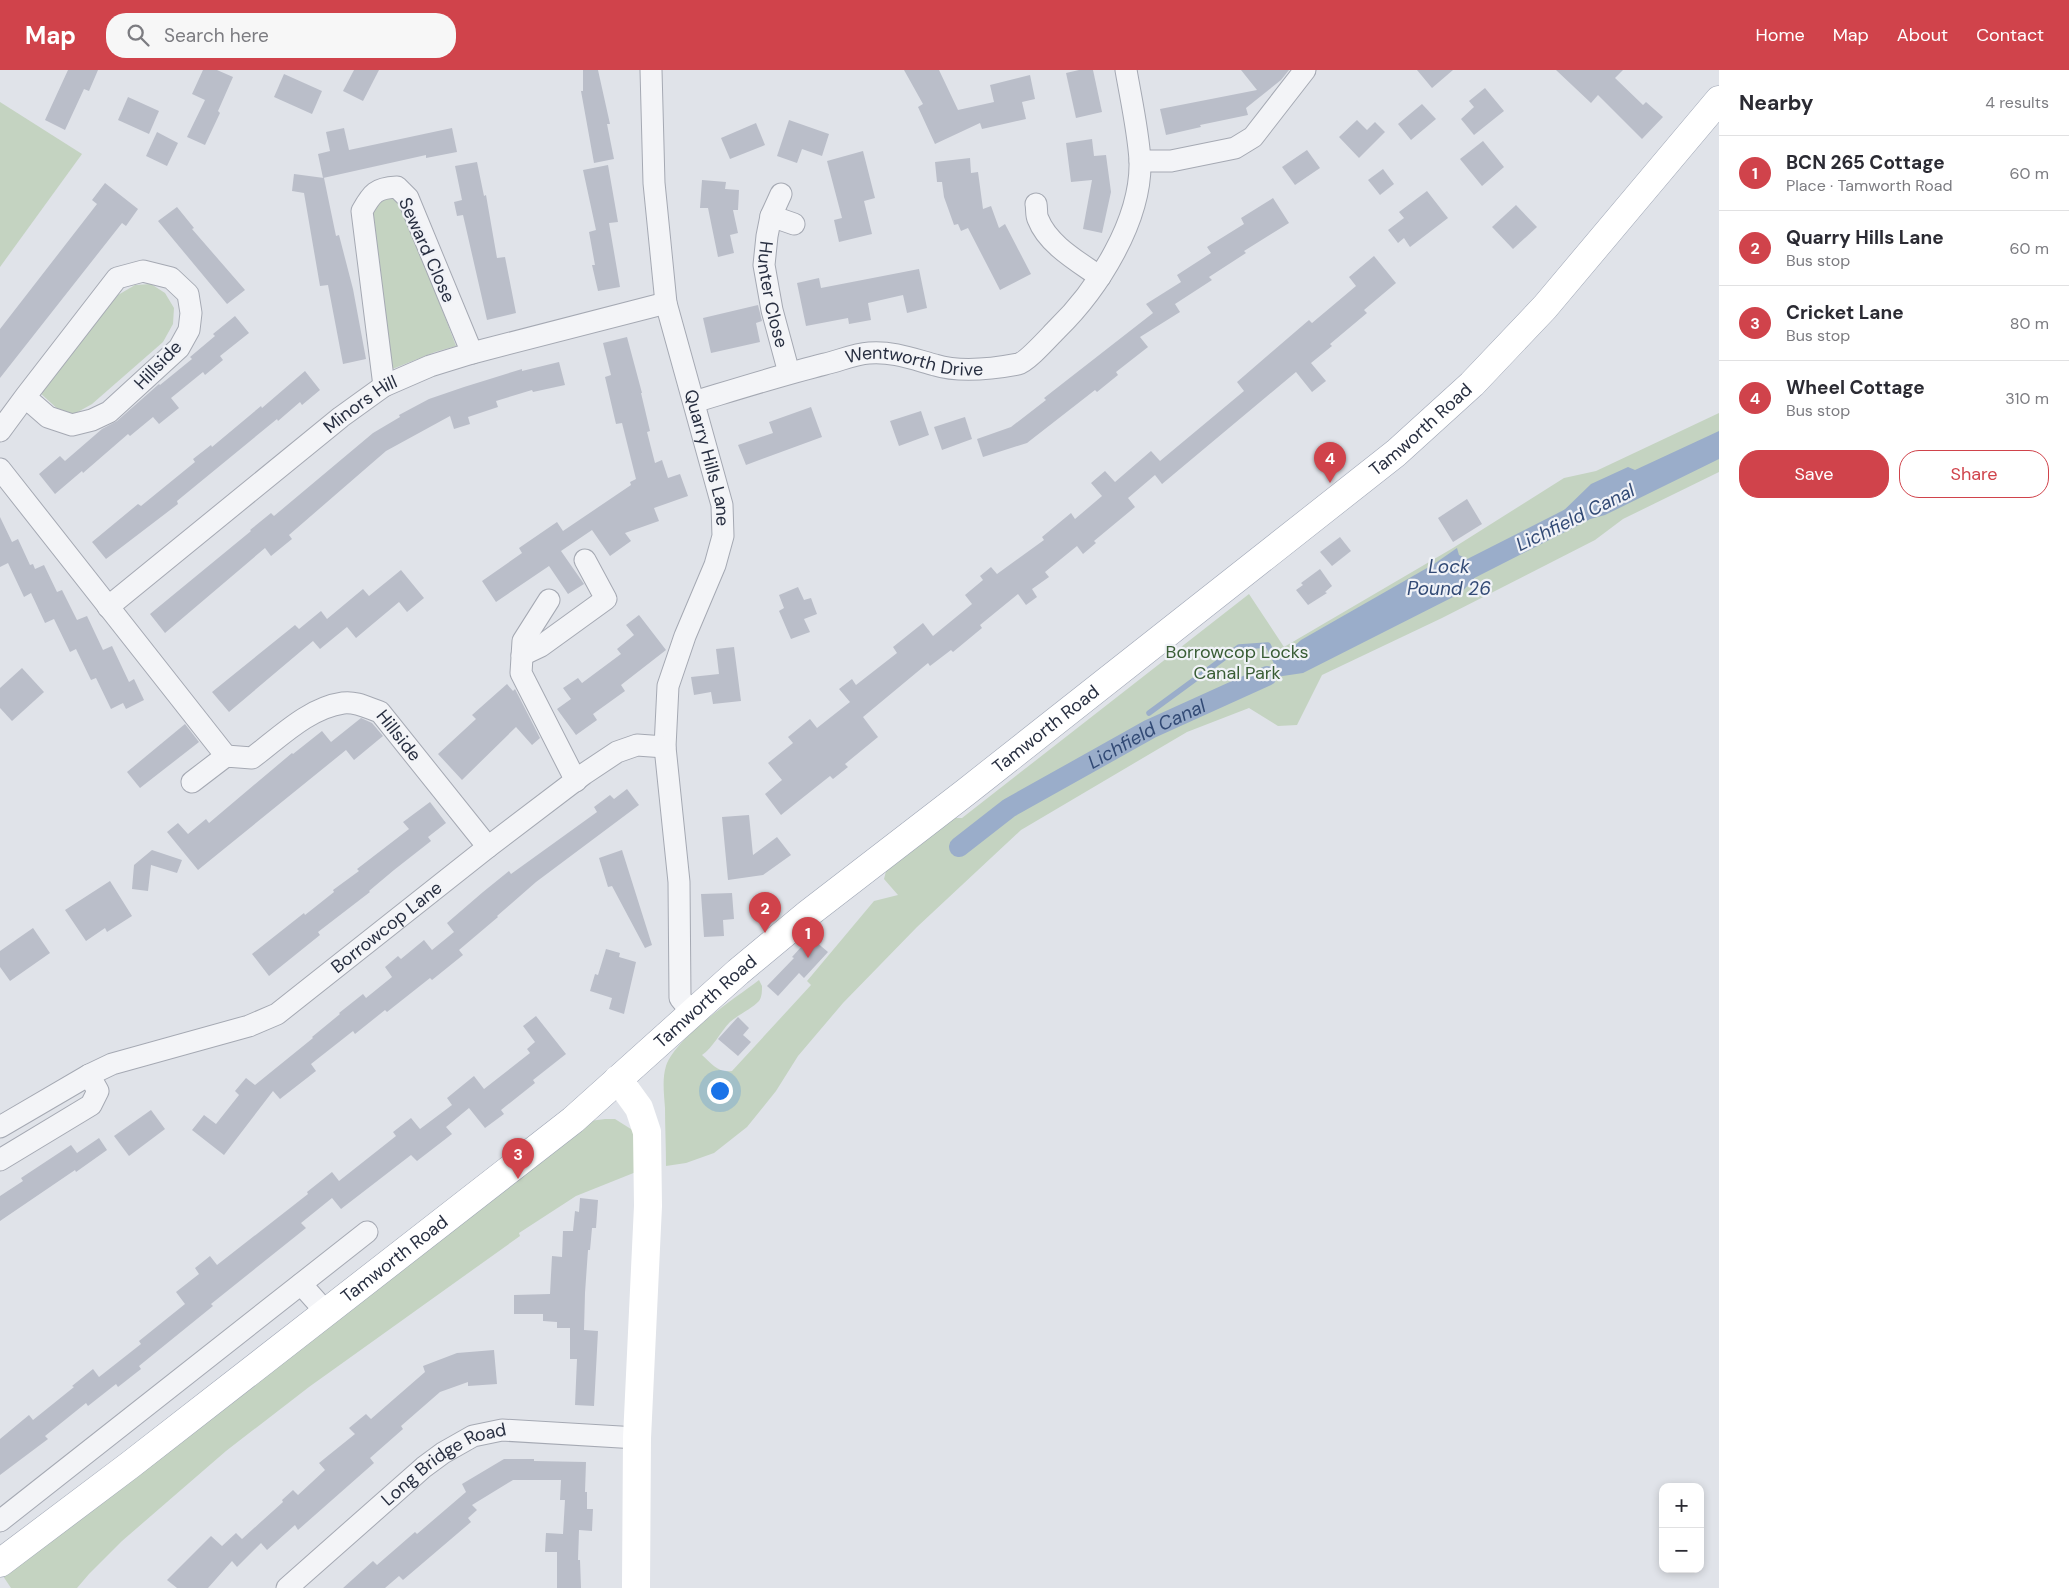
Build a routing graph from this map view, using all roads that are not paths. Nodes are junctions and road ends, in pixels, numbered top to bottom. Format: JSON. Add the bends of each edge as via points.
{"nodes":[{"id":1,"x":652,"y":70,"type":"edge"},
{"id":2,"x":1126,"y":70,"type":"edge"},
{"id":3,"x":1306,"y":70,"type":"edge"},
{"id":4,"x":1719,"y":100,"type":"edge"},
{"id":5,"x":1140,"y":161,"type":"junction"},
{"id":6,"x":781,"y":194,"type":"dead end"},
{"id":7,"x":1036,"y":204,"type":"dead end"},
{"id":8,"x":771,"y":216,"type":"junction"},
{"id":9,"x":794,"y":224,"type":"dead end"},
{"id":10,"x":1100,"y":277,"type":"junction"},
{"id":11,"x":666,"y":303,"type":"junction"},
{"id":12,"x":472,"y":354,"type":"junction"},
{"id":13,"x":788,"y":373,"type":"junction"},
{"id":14,"x":384,"y":386,"type":"junction"},
{"id":15,"x":25,"y":397,"type":"junction"},
{"id":16,"x":694,"y":402,"type":"junction"},
{"id":17,"x":0,"y":431,"type":"edge"},
{"id":18,"x":0,"y":468,"type":"edge"},
{"id":19,"x":585,"y":560,"type":"dead end"},
{"id":20,"x":549,"y":600,"type":"dead end"},
{"id":21,"x":108,"y":607,"type":"junction"},
{"id":22,"x":522,"y":655,"type":"junction"},
{"id":23,"x":665,"y":747,"type":"junction"},
{"id":24,"x":226,"y":756,"type":"junction"},
{"id":25,"x":576,"y":780,"type":"junction"},
{"id":26,"x":192,"y":782,"type":"dead end"},
{"id":27,"x":488,"y":847,"type":"junction"},
{"id":28,"x":692,"y":1013,"type":"junction"},
{"id":29,"x":89,"y":1075,"type":"junction"},
{"id":30,"x":618,"y":1080,"type":"junction"},
{"id":31,"x":0,"y":1127,"type":"edge"},
{"id":32,"x":0,"y":1160,"type":"edge"},
{"id":33,"x":367,"y":1232,"type":"dead end"},
{"id":34,"x":301,"y":1284,"type":"junction"},
{"id":35,"x":325,"y":1311,"type":"junction"},
{"id":36,"x":638,"y":1438,"type":"junction"},
{"id":37,"x":0,"y":1520,"type":"edge"},
{"id":38,"x":0,"y":1563,"type":"edge"},
{"id":39,"x":287,"y":1588,"type":"edge"},
{"id":40,"x":636,"y":1588,"type":"edge"}],
"edges":[{"from":1,"to":11,"type":"street","name":"Quarry Hills Lane","via":[[654,183]]},
{"from":2,"to":5,"type":"street","name":"Wentworth Drive"},
{"from":3,"to":5,"type":"street","via":[[1253,137],[1235,148],[1170,161]]},
{"from":4,"to":28,"type":"main road","name":"Tamworth Road","via":[[1545,307],[1472,384],[1396,453],[809,913]]},
{"from":5,"to":10,"type":"street","name":"Wentworth Drive","via":[[1136,199],[1121,239]]},
{"from":6,"to":8,"type":"street","name":"Hunter Close"},
{"from":7,"to":10,"type":"street","via":[[1037,218],[1048,237]]},
{"from":8,"to":9,"type":"street","name":"Hunter Close"},
{"from":8,"to":13,"type":"street","name":"Hunter Close","via":[[764,264]]},
{"from":10,"to":13,"type":"street","name":"Wentworth Drive","via":[[1068,318],[1021,364],[956,368],[936,366],[896,354],[869,353]]},
{"from":11,"to":12,"type":"street","name":"Minors Hill"},
{"from":11,"to":16,"type":"street","name":"Quarry Hills Lane"},
{"from":12,"to":14,"type":"street","name":"Minors Hill","via":[[430,366]]},
{"from":12,"to":14,"type":"street","name":"Seward Close","via":[[408,198],[398,188],[383,188],[370,196],[362,211]]},
{"from":13,"to":16,"type":"street","name":"Wentworth Drive"},
{"from":14,"to":21,"type":"street","name":"Minors Hill","via":[[340,417]]},
{"from":15,"to":15,"type":"street","name":"Hillside","via":[[117,278],[143,271],[171,278],[188,294],[189,330],[179,348],[109,412],[72,425],[48,417]]},
{"from":15,"to":17,"type":"street","name":"Hillside"},
{"from":16,"to":23,"type":"street","name":"Quarry Hills Lane","via":[[722,505],[723,536],[668,686]]},
{"from":18,"to":21,"type":"street"},
{"from":19,"to":22,"type":"street","via":[[606,599],[541,646]]},
{"from":20,"to":22,"type":"street","via":[[524,641]]},
{"from":21,"to":24,"type":"street"},
{"from":22,"to":25,"type":"street","via":[[521,673]]},
{"from":23,"to":25,"type":"street","name":"Borrowcop Lane","via":[[637,745]]},
{"from":23,"to":28,"type":"street","name":"Quarry Hills Lane","via":[[679,882],[680,998]]},
{"from":24,"to":26,"type":"street"},
{"from":24,"to":27,"type":"street","name":"Hillside","via":[[252,758],[316,711],[357,703],[380,712]]},
{"from":25,"to":27,"type":"street","name":"Borrowcop Lane"},
{"from":27,"to":29,"type":"street","name":"Borrowcop Lane","via":[[277,1014],[249,1026],[112,1064]]},
{"from":28,"to":30,"type":"main road","name":"Tamworth Road"},
{"from":29,"to":31,"type":"street","name":"Borrowcop Lane"},
{"from":29,"to":32,"type":"street","via":[[98,1091],[91,1105]]},
{"from":30,"to":35,"type":"main road","name":"Tamworth Road","via":[[573,1120]]},
{"from":30,"to":36,"type":"main road","via":[[639,1108],[647,1132],[648,1206]]},
{"from":33,"to":34,"type":"street","name":"Tamworth Road"},
{"from":34,"to":35,"type":"street","name":"Tamworth Road"},
{"from":34,"to":37,"type":"street","name":"Tamworth Road"},
{"from":35,"to":38,"type":"main road","name":"Tamworth Road"},
{"from":36,"to":39,"type":"street","name":"Long Bridge Road","via":[[502,1430],[473,1436],[424,1467]]},
{"from":36,"to":40,"type":"main road"}]}
